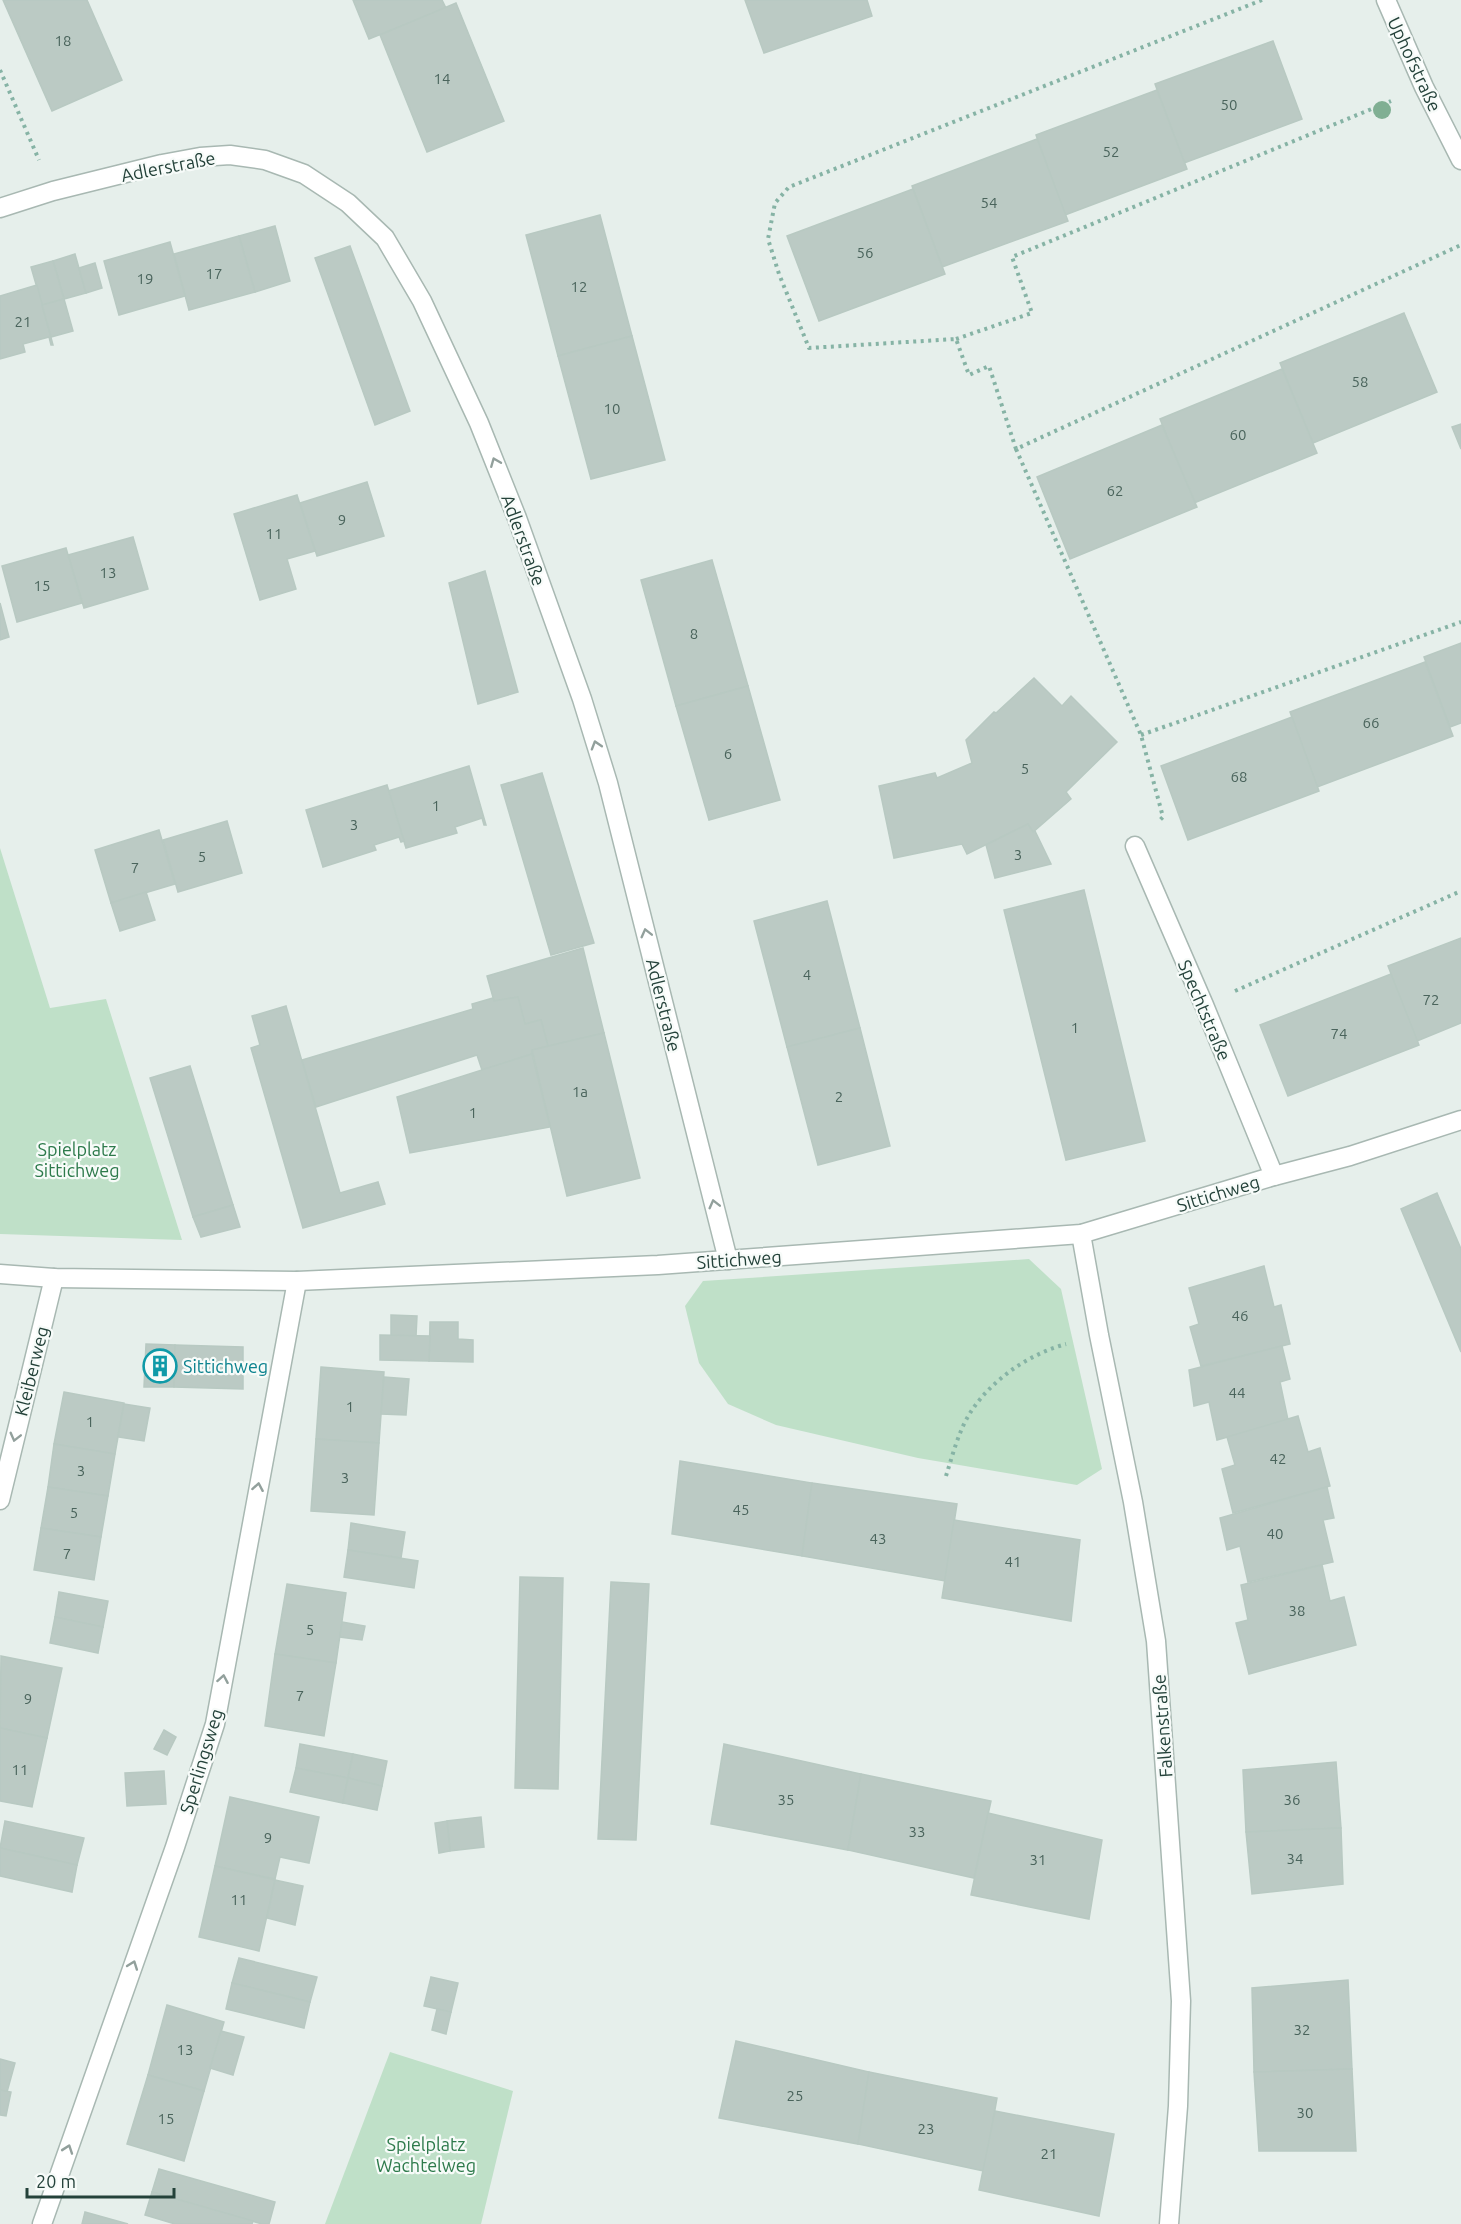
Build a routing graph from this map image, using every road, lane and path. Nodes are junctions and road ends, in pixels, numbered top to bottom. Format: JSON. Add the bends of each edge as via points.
{"nodes":[{"id":1,"x":1262,"y":0,"type":"edge"},
{"id":2,"x":1386,"y":0,"type":"edge"},
{"id":3,"x":0,"y":70,"type":"edge"},
{"id":4,"x":1424,"y":87,"type":"junction"},
{"id":5,"x":1461,"y":160,"type":"edge"},
{"id":6,"x":53,"y":191,"type":"junction"},
{"id":7,"x":0,"y":208,"type":"edge"},
{"id":8,"x":1461,"y":246,"type":"edge"},
{"id":9,"x":956,"y":339,"type":"junction"},
{"id":10,"x":1016,"y":449,"type":"junction"},
{"id":11,"x":1461,"y":622,"type":"edge"},
{"id":12,"x":1142,"y":735,"type":"junction"},
{"id":13,"x":1135,"y":846,"type":"joint"},
{"id":14,"x":1461,"y":891,"type":"edge"},
{"id":15,"x":1204,"y":1005,"type":"junction"},
{"id":16,"x":1461,"y":1120,"type":"edge"},
{"id":17,"x":1274,"y":1176,"type":"junction"},
{"id":18,"x":1082,"y":1234,"type":"junction"},
{"id":19,"x":728,"y":1260,"type":"junction"},
{"id":20,"x":0,"y":1274,"type":"edge"},
{"id":21,"x":54,"y":1278,"type":"junction"},
{"id":22,"x":297,"y":1281,"type":"junction"},
{"id":23,"x":1099,"y":1335,"type":"junction"},
{"id":24,"x":946,"y":1476,"type":"dead end"},
{"id":25,"x":0,"y":1500,"type":"edge"},
{"id":26,"x":42,"y":2224,"type":"edge"},
{"id":27,"x":1169,"y":2224,"type":"edge"}],
"edges":[{"from":1,"to":9,"type":"path","via":[[789,187],[775,203],[768,239],[809,348]]},
{"from":2,"to":4,"type":"street","name":"Uphofstraße"},
{"from":3,"to":6,"type":"path"},
{"from":4,"to":5,"type":"street","name":"Uphofstraße"},
{"from":4,"to":9,"type":"path","via":[[1012,257],[1032,313]]},
{"from":6,"to":7,"type":"street","name":"Adlerstraße"},
{"from":19,"to":6,"type":"street","name":"Adlerstraße","one_way":true,"via":[[608,783],[582,699],[479,423],[422,301],[385,238],[348,203],[304,174],[265,160],[238,156],[162,164]]},
{"from":8,"to":10,"type":"path"},
{"from":9,"to":10,"type":"path","via":[[969,375],[989,366]]},
{"from":10,"to":12,"type":"path"},
{"from":11,"to":12,"type":"path"},
{"from":12,"to":13,"type":"path","via":[[1163,817]]},
{"from":13,"to":15,"type":"street","name":"Spechtstraße"},
{"from":14,"to":15,"type":"path"},
{"from":15,"to":17,"type":"street","name":"Spechtstraße"},
{"from":16,"to":17,"type":"street","name":"Sittichweg"},
{"from":17,"to":18,"type":"street","name":"Sittichweg"},
{"from":18,"to":19,"type":"street","name":"Sittichweg"},
{"from":18,"to":23,"type":"street","name":"Falkenstraße"},
{"from":19,"to":22,"type":"street","name":"Sittichweg"},
{"from":20,"to":21,"type":"street","name":"Sittichweg"},
{"from":21,"to":22,"type":"street","name":"Sittichweg"},
{"from":21,"to":25,"type":"street","name":"Kleiberweg","one_way":true},
{"from":26,"to":22,"type":"street","name":"Sperlingsweg","one_way":true,"via":[[215,1724]]},
{"from":23,"to":24,"type":"path","via":[[1059,1346],[1021,1364],[994,1384],[971,1411]]},
{"from":23,"to":27,"type":"street","name":"Falkenstraße","via":[[1156,1641],[1181,2001]]}]}
